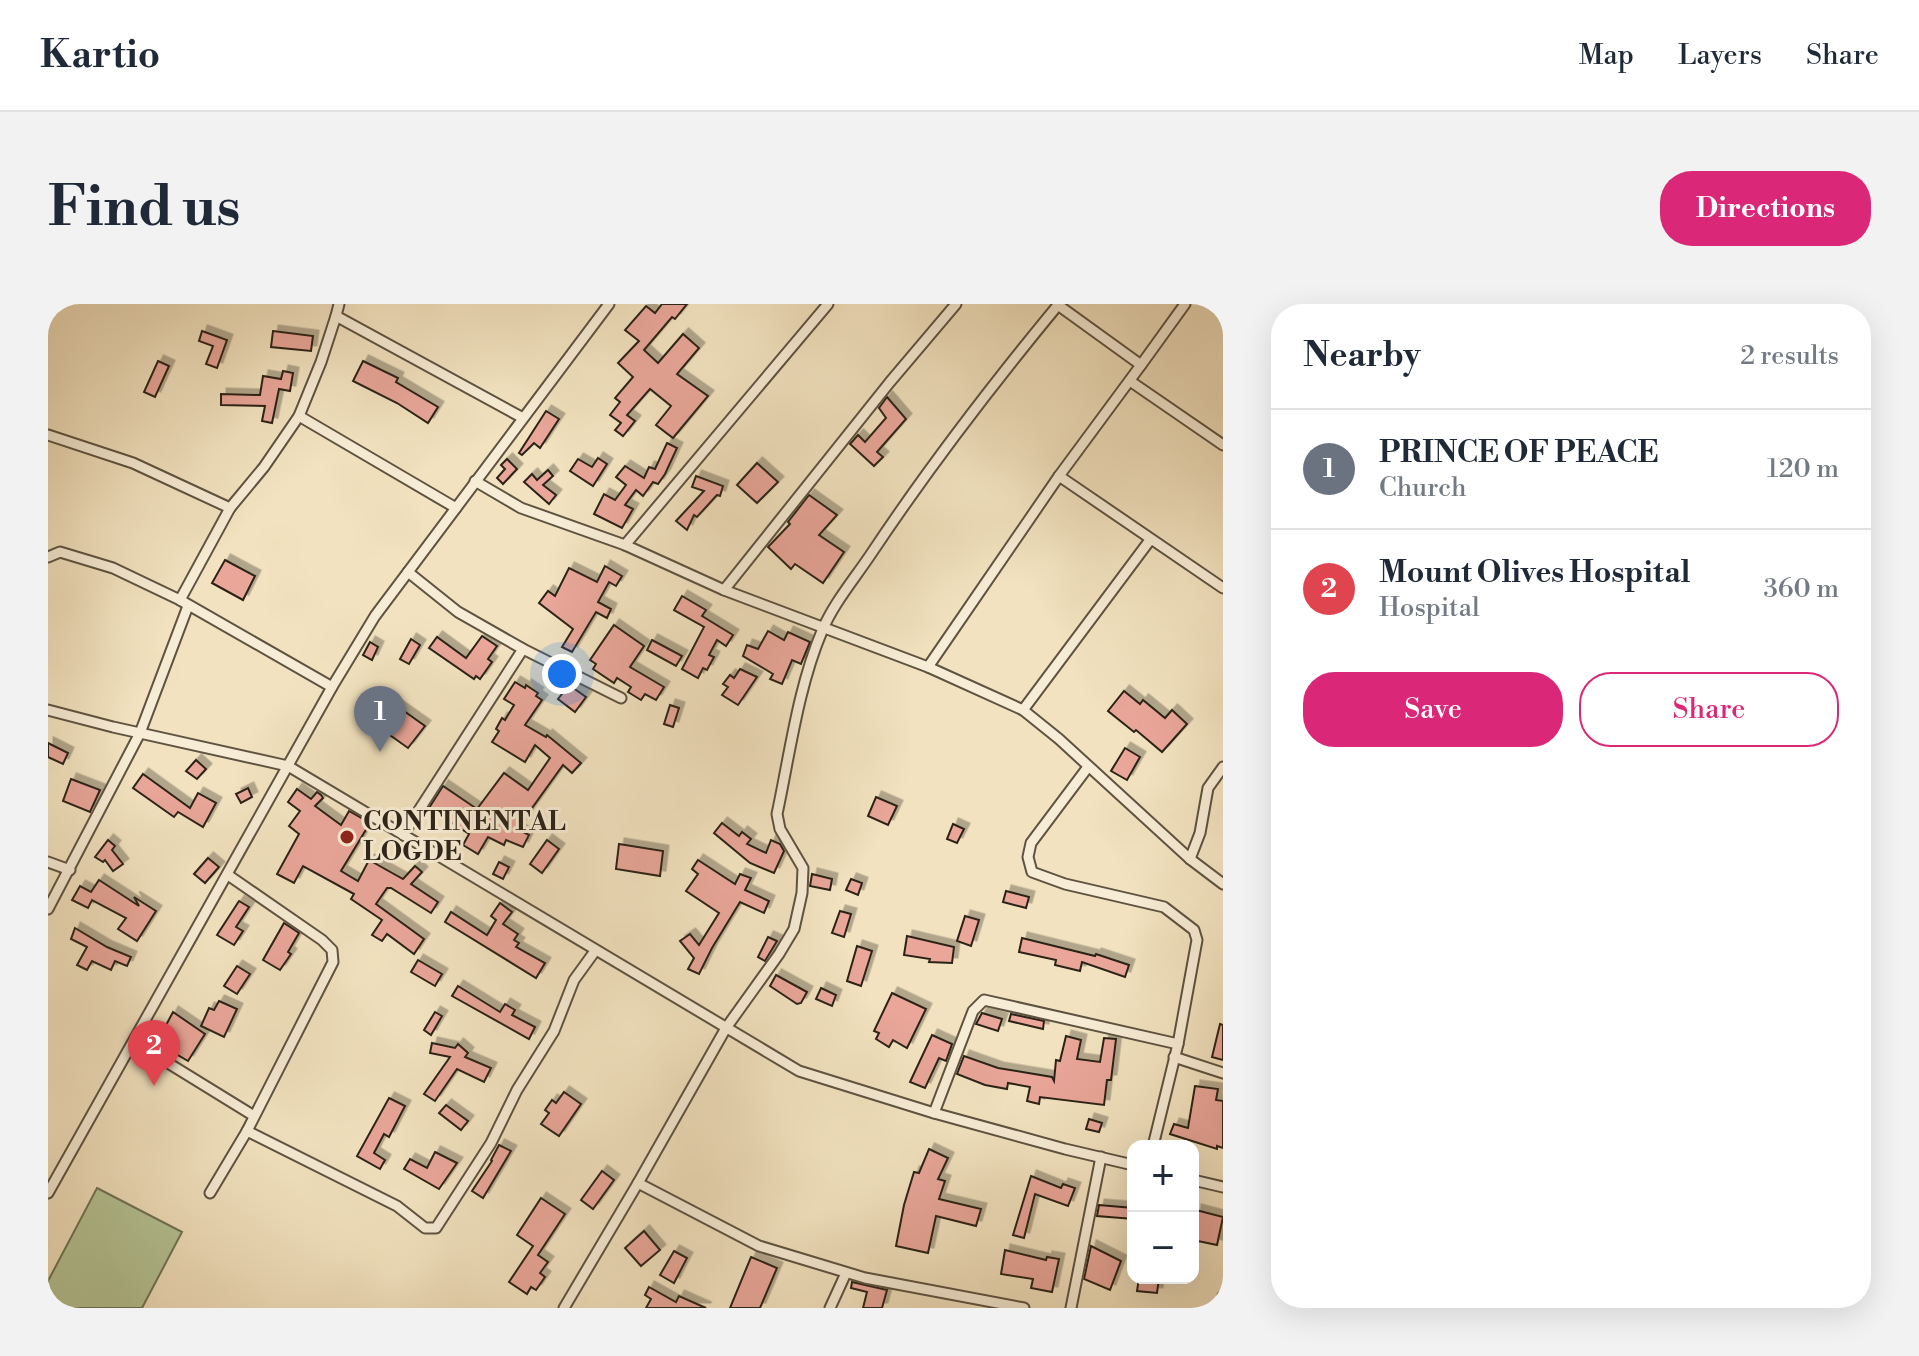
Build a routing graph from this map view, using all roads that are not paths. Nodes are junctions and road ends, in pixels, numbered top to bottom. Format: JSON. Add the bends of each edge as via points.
{"nodes":[{"id":1,"x":339,"y":304,"type":"edge"},
{"id":2,"x":609,"y":304,"type":"edge"},
{"id":3,"x":828,"y":304,"type":"edge"},
{"id":4,"x":956,"y":304,"type":"edge"},
{"id":5,"x":1185,"y":304,"type":"edge"},
{"id":6,"x":1217,"y":304,"type":"edge"},
{"id":7,"x":1058,"y":305,"type":"edge"},
{"id":8,"x":1223,"y":308,"type":"edge"},
{"id":9,"x":336,"y":316,"type":"junction"},
{"id":10,"x":1141,"y":365,"type":"junction"},
{"id":11,"x":1130,"y":381,"type":"junction"},
{"id":12,"x":299,"y":416,"type":"junction"},
{"id":13,"x":523,"y":418,"type":"junction"},
{"id":14,"x":48,"y":435,"type":"edge"},
{"id":15,"x":1223,"y":445,"type":"edge"},
{"id":16,"x":1059,"y":476,"type":"junction"},
{"id":17,"x":475,"y":481,"type":"junction"},
{"id":18,"x":230,"y":508,"type":"junction"},
{"id":19,"x":456,"y":508,"type":"junction"},
{"id":20,"x":1150,"y":540,"type":"junction"},
{"id":21,"x":625,"y":545,"type":"junction"},
{"id":22,"x":48,"y":557,"type":"edge"},
{"id":23,"x":408,"y":572,"type":"junction"},
{"id":24,"x":1223,"y":588,"type":"edge"},
{"id":25,"x":724,"y":590,"type":"junction"},
{"id":26,"x":184,"y":603,"type":"junction"},
{"id":27,"x":823,"y":626,"type":"junction"},
{"id":28,"x":523,"y":649,"type":"junction"},
{"id":29,"x":928,"y":667,"type":"junction"},
{"id":30,"x":332,"y":687,"type":"junction"},
{"id":31,"x":621,"y":698,"type":"dead end"},
{"id":32,"x":48,"y":710,"type":"edge"},
{"id":33,"x":1023,"y":710,"type":"junction"},
{"id":34,"x":140,"y":733,"type":"junction"},
{"id":35,"x":288,"y":766,"type":"junction"},
{"id":36,"x":1088,"y":767,"type":"junction"},
{"id":37,"x":1223,"y":767,"type":"edge"},
{"id":38,"x":403,"y":835,"type":"junction"},
{"id":39,"x":1190,"y":859,"type":"junction"},
{"id":40,"x":48,"y":862,"type":"edge"},
{"id":41,"x":70,"y":870,"type":"junction"},
{"id":42,"x":228,"y":875,"type":"junction"},
{"id":43,"x":1223,"y":884,"type":"edge"},
{"id":44,"x":48,"y":909,"type":"edge"},
{"id":45,"x":595,"y":951,"type":"junction"},
{"id":46,"x":726,"y":1028,"type":"junction"},
{"id":47,"x":134,"y":1042,"type":"junction"},
{"id":48,"x":1178,"y":1044,"type":"junction"},
{"id":49,"x":1174,"y":1057,"type":"junction"},
{"id":50,"x":1223,"y":1073,"type":"edge"},
{"id":51,"x":934,"y":1113,"type":"junction"},
{"id":52,"x":254,"y":1116,"type":"junction"},
{"id":53,"x":247,"y":1131,"type":"junction"},
{"id":54,"x":1154,"y":1140,"type":"edge"},
{"id":55,"x":1101,"y":1157,"type":"junction"},
{"id":56,"x":1127,"y":1164,"type":"edge"},
{"id":57,"x":1199,"y":1181,"type":"edge"},
{"id":58,"x":638,"y":1183,"type":"junction"},
{"id":59,"x":1223,"y":1187,"type":"edge"},
{"id":60,"x":48,"y":1193,"type":"edge"},
{"id":61,"x":210,"y":1193,"type":"dead end"},
{"id":62,"x":846,"y":1273,"type":"junction"},
{"id":63,"x":961,"y":1296,"type":"junction"},
{"id":64,"x":1223,"y":1296,"type":"edge"},
{"id":65,"x":564,"y":1308,"type":"edge"},
{"id":66,"x":830,"y":1308,"type":"edge"},
{"id":67,"x":957,"y":1308,"type":"edge"},
{"id":68,"x":1024,"y":1308,"type":"edge"},
{"id":69,"x":1071,"y":1308,"type":"edge"},
{"id":70,"x":1220,"y":1308,"type":"edge"}],
"edges":[{"from":1,"to":9,"type":"street"},
{"from":2,"to":13,"type":"street"},
{"from":3,"to":21,"type":"street"},
{"from":4,"to":25,"type":"street"},
{"from":5,"to":10,"type":"street"},
{"from":6,"to":8,"type":"street"},
{"from":7,"to":10,"type":"street"},
{"from":7,"to":27,"type":"street","via":[[897,515]]},
{"from":9,"to":12,"type":"street"},
{"from":9,"to":13,"type":"street"},
{"from":10,"to":11,"type":"street"},
{"from":11,"to":15,"type":"street"},
{"from":11,"to":16,"type":"street"},
{"from":12,"to":18,"type":"street"},
{"from":12,"to":19,"type":"street"},
{"from":13,"to":17,"type":"street"},
{"from":14,"to":18,"type":"street","via":[[133,463]]},
{"from":16,"to":20,"type":"street"},
{"from":16,"to":29,"type":"street"},
{"from":17,"to":19,"type":"street"},
{"from":17,"to":21,"type":"street","via":[[521,508]]},
{"from":18,"to":26,"type":"street"},
{"from":19,"to":23,"type":"street"},
{"from":20,"to":24,"type":"street"},
{"from":20,"to":33,"type":"street"},
{"from":21,"to":25,"type":"street"},
{"from":22,"to":26,"type":"street","via":[[60,552],[76,555]]},
{"from":23,"to":28,"type":"street","via":[[458,612]]},
{"from":23,"to":30,"type":"street"},
{"from":25,"to":27,"type":"street"},
{"from":26,"to":30,"type":"street"},
{"from":26,"to":34,"type":"street"},
{"from":27,"to":29,"type":"street"},
{"from":27,"to":46,"type":"street","via":[[777,814],[803,868],[794,929]]},
{"from":28,"to":31,"type":"street"},
{"from":28,"to":38,"type":"street"},
{"from":29,"to":33,"type":"street"},
{"from":30,"to":35,"type":"street"},
{"from":32,"to":34,"type":"street"},
{"from":33,"to":36,"type":"street"},
{"from":34,"to":35,"type":"street"},
{"from":34,"to":41,"type":"street"},
{"from":35,"to":38,"type":"street"},
{"from":35,"to":42,"type":"street"},
{"from":36,"to":39,"type":"street"},
{"from":36,"to":48,"type":"street","via":[[1031,843],[1032,872],[1164,907],[1194,930],[1197,940]]},
{"from":37,"to":39,"type":"street","via":[[1208,788]]},
{"from":38,"to":45,"type":"street"},
{"from":39,"to":43,"type":"street"},
{"from":40,"to":41,"type":"street"},
{"from":41,"to":44,"type":"street"},
{"from":42,"to":47,"type":"street"},
{"from":42,"to":52,"type":"street","via":[[332,950],[333,962]]},
{"from":45,"to":46,"type":"street"},
{"from":45,"to":53,"type":"street","via":[[574,980],[554,1031],[491,1143],[436,1228],[425,1228],[397,1206]]},
{"from":46,"to":51,"type":"street","via":[[799,1071]]},
{"from":46,"to":58,"type":"street"},
{"from":47,"to":52,"type":"street"},
{"from":47,"to":60,"type":"street"},
{"from":48,"to":49,"type":"street"},
{"from":48,"to":51,"type":"street","via":[[984,1000],[973,1011]]},
{"from":49,"to":50,"type":"street"},
{"from":49,"to":54,"type":"street"},
{"from":51,"to":55,"type":"street"},
{"from":52,"to":53,"type":"street"},
{"from":53,"to":61,"type":"street"},
{"from":55,"to":56,"type":"street"},
{"from":55,"to":69,"type":"street"},
{"from":57,"to":59,"type":"street"},
{"from":58,"to":62,"type":"street","via":[[759,1246]]},
{"from":58,"to":65,"type":"street"},
{"from":62,"to":63,"type":"street"},
{"from":62,"to":66,"type":"street"},
{"from":63,"to":67,"type":"street"},
{"from":63,"to":68,"type":"street"},
{"from":64,"to":70,"type":"street"}]}
